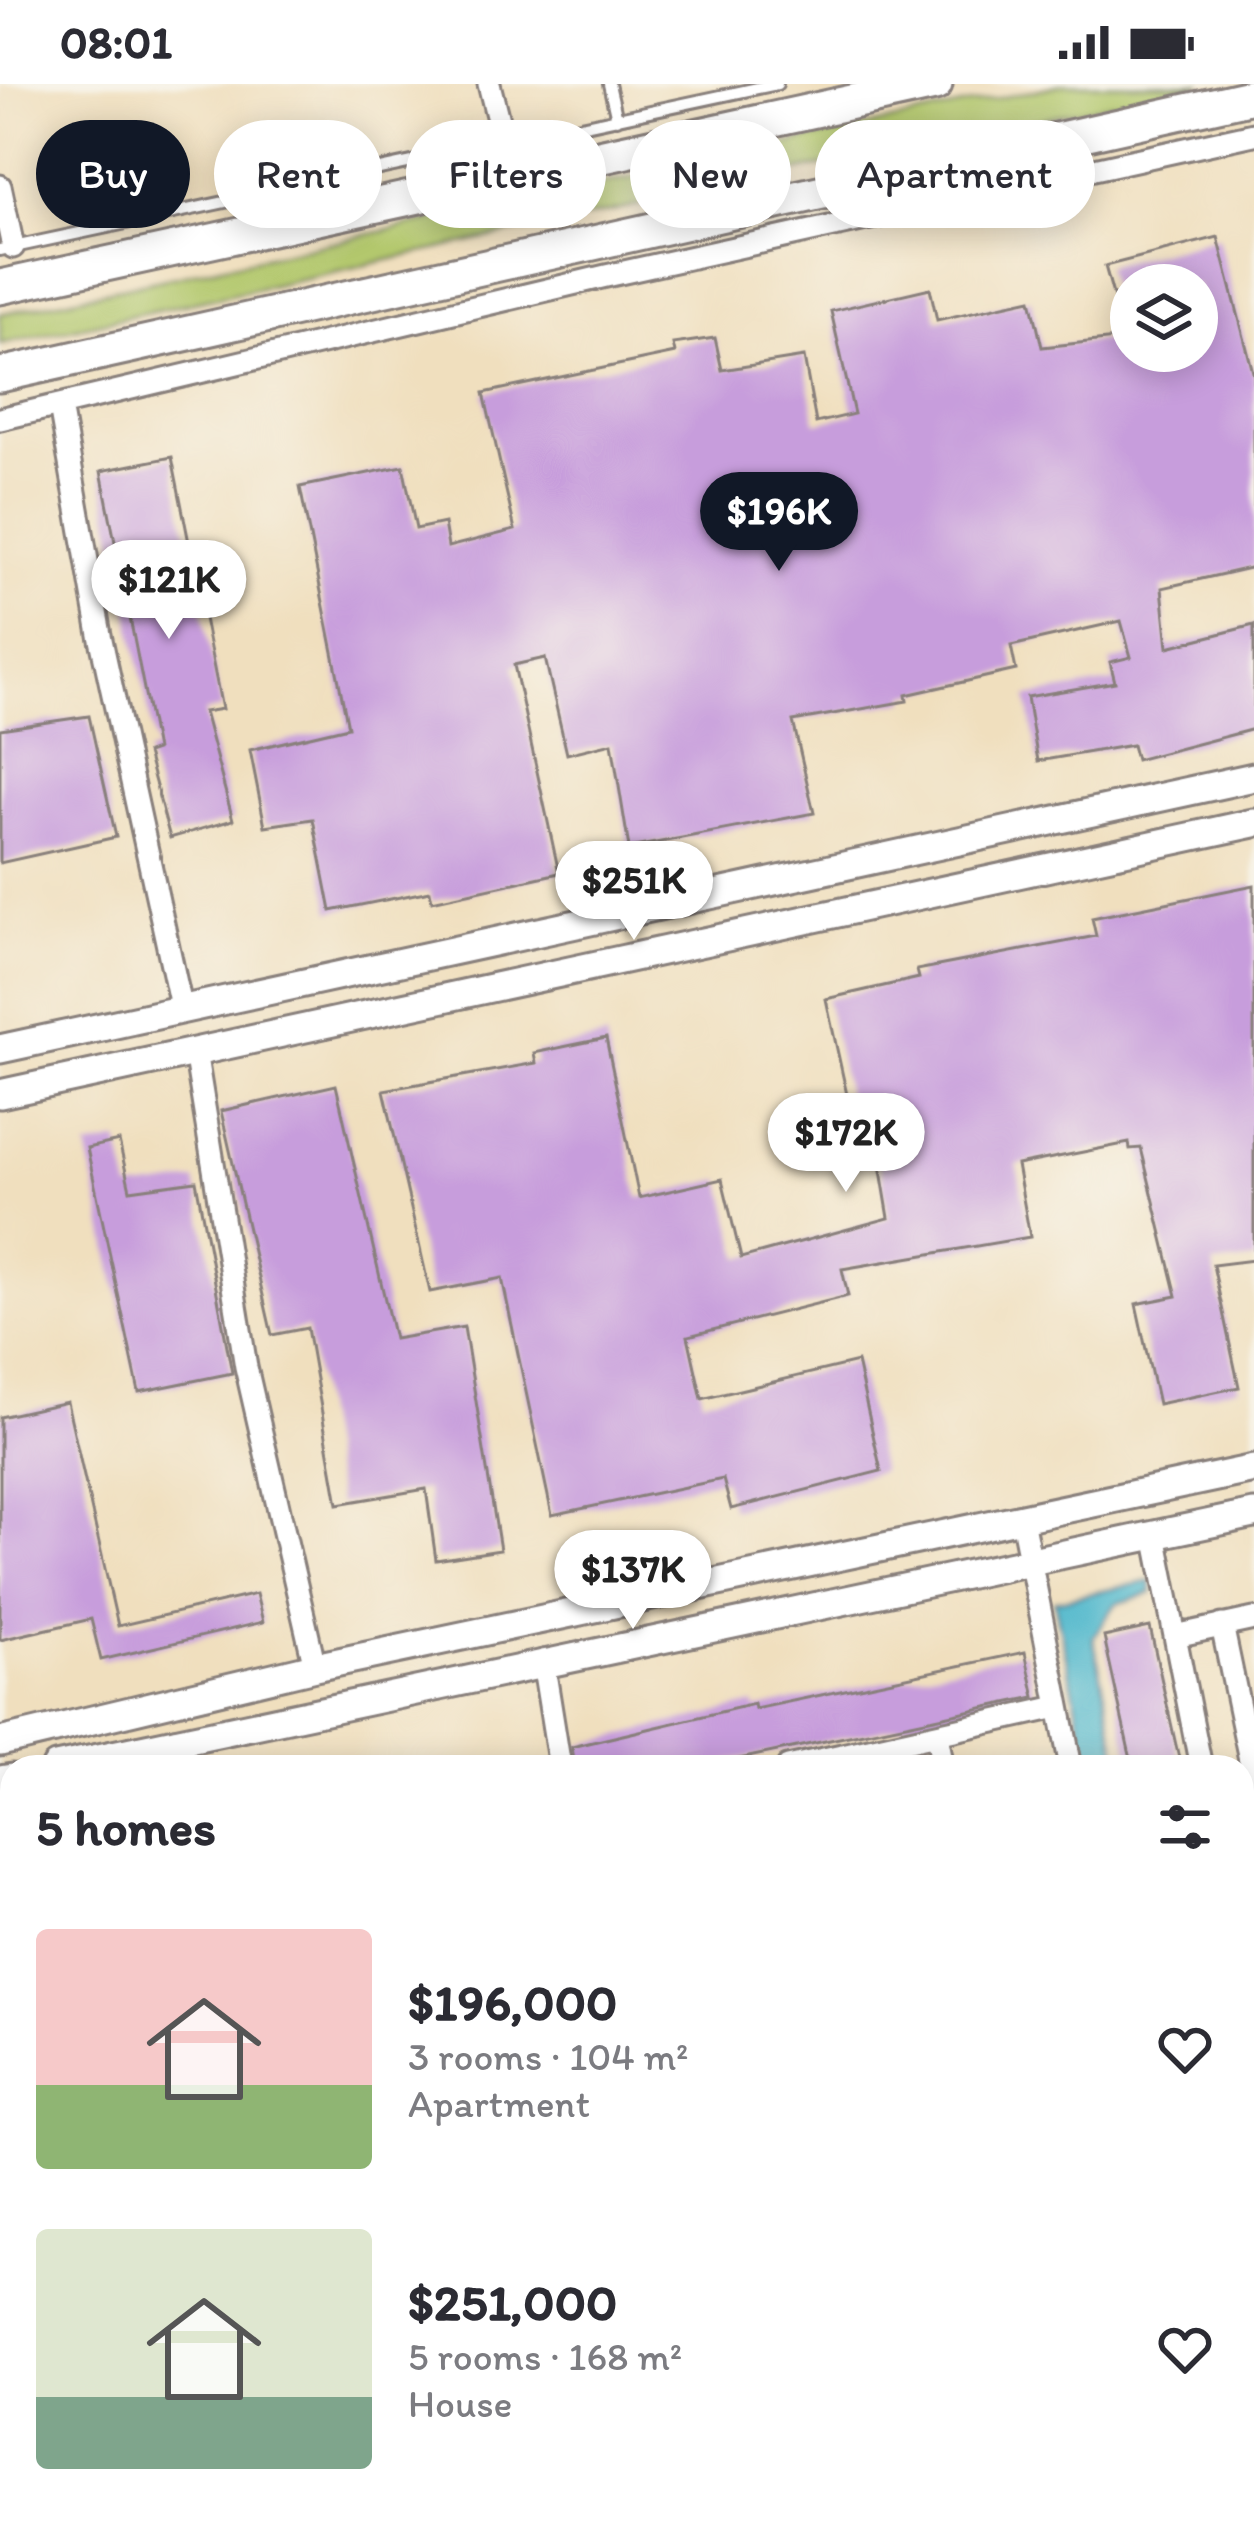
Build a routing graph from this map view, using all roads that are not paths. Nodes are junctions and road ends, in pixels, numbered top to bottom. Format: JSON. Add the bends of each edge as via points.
{"nodes":[{"id":1,"x":490,"y":84,"type":"edge"},
{"id":2,"x":609,"y":84,"type":"edge"},
{"id":3,"x":777,"y":84,"type":"edge"},
{"id":4,"x":935,"y":84,"type":"edge"},
{"id":5,"x":1254,"y":96,"type":"edge"},
{"id":6,"x":617,"y":119,"type":"junction"},
{"id":7,"x":498,"y":120,"type":"edge"},
{"id":8,"x":606,"y":121,"type":"edge"},
{"id":9,"x":1254,"y":134,"type":"edge"},
{"id":10,"x":406,"y":165,"type":"edge"},
{"id":11,"x":0,"y":186,"type":"edge"},
{"id":12,"x":7,"y":249,"type":"edge"},
{"id":13,"x":0,"y":287,"type":"edge"},
{"id":14,"x":0,"y":375,"type":"edge"},
{"id":15,"x":60,"y":406,"type":"junction"},
{"id":16,"x":0,"y":418,"type":"edge"},
{"id":17,"x":1254,"y":777,"type":"edge"},
{"id":18,"x":1132,"y":805,"type":"junction"},
{"id":19,"x":1254,"y":824,"type":"edge"},
{"id":20,"x":1142,"y":847,"type":"junction"},
{"id":21,"x":182,"y":1006,"type":"junction"},
{"id":22,"x":144,"y":1015,"type":"junction"},
{"id":23,"x":0,"y":1049,"type":"edge"},
{"id":24,"x":195,"y":1052,"type":"junction"},
{"id":25,"x":153,"y":1060,"type":"junction"},
{"id":26,"x":0,"y":1094,"type":"edge"},
{"id":27,"x":1254,"y":1469,"type":"edge"},
{"id":28,"x":1254,"y":1514,"type":"edge"},
{"id":29,"x":1022,"y":1519,"type":"junction"},
{"id":30,"x":1157,"y":1547,"type":"junction"},
{"id":31,"x":1030,"y":1562,"type":"junction"},
{"id":32,"x":1254,"y":1619,"type":"edge"},
{"id":33,"x":1222,"y":1625,"type":"junction"},
{"id":34,"x":1175,"y":1636,"type":"junction"},
{"id":35,"x":543,"y":1661,"type":"junction"},
{"id":36,"x":315,"y":1666,"type":"junction"},
{"id":37,"x":1058,"y":1707,"type":"junction"},
{"id":38,"x":937,"y":1736,"type":"junction"},
{"id":39,"x":0,"y":1742,"type":"edge"},
{"id":40,"x":178,"y":1753,"type":"edge"},
{"id":41,"x":558,"y":1755,"type":"edge"},
{"id":42,"x":854,"y":1755,"type":"edge"},
{"id":43,"x":941,"y":1755,"type":"edge"},
{"id":44,"x":1068,"y":1755,"type":"edge"},
{"id":45,"x":1199,"y":1755,"type":"edge"},
{"id":46,"x":1249,"y":1755,"type":"edge"}],
"edges":[{"from":1,"to":7,"type":"street"},
{"from":2,"to":6,"type":"lane"},
{"from":3,"to":6,"type":"lane"},
{"from":4,"to":13,"type":"main road"},
{"from":5,"to":14,"type":"main road"},
{"from":6,"to":8,"type":"lane"},
{"from":9,"to":15,"type":"street"},
{"from":10,"to":12,"type":"lane"},
{"from":11,"to":12,"type":"street"},
{"from":15,"to":16,"type":"street"},
{"from":15,"to":21,"type":"street","via":[[100,635]]},
{"from":17,"to":18,"type":"street"},
{"from":18,"to":20,"type":"street"},
{"from":18,"to":21,"type":"street"},
{"from":19,"to":20,"type":"street"},
{"from":20,"to":24,"type":"street"},
{"from":21,"to":22,"type":"street"},
{"from":22,"to":23,"type":"street"},
{"from":22,"to":25,"type":"street"},
{"from":24,"to":25,"type":"street"},
{"from":24,"to":36,"type":"street","via":[[246,1367]]},
{"from":25,"to":26,"type":"street"},
{"from":27,"to":29,"type":"street"},
{"from":28,"to":30,"type":"street"},
{"from":29,"to":31,"type":"street"},
{"from":29,"to":36,"type":"street"},
{"from":30,"to":31,"type":"street"},
{"from":30,"to":34,"type":"street"},
{"from":31,"to":35,"type":"street"},
{"from":31,"to":37,"type":"street"},
{"from":32,"to":33,"type":"street"},
{"from":33,"to":34,"type":"street"},
{"from":33,"to":46,"type":"street"},
{"from":34,"to":45,"type":"street"},
{"from":35,"to":40,"type":"street"},
{"from":35,"to":41,"type":"street"},
{"from":36,"to":39,"type":"street"},
{"from":37,"to":38,"type":"street"},
{"from":37,"to":44,"type":"street"},
{"from":38,"to":42,"type":"street"},
{"from":38,"to":43,"type":"street"}]}
